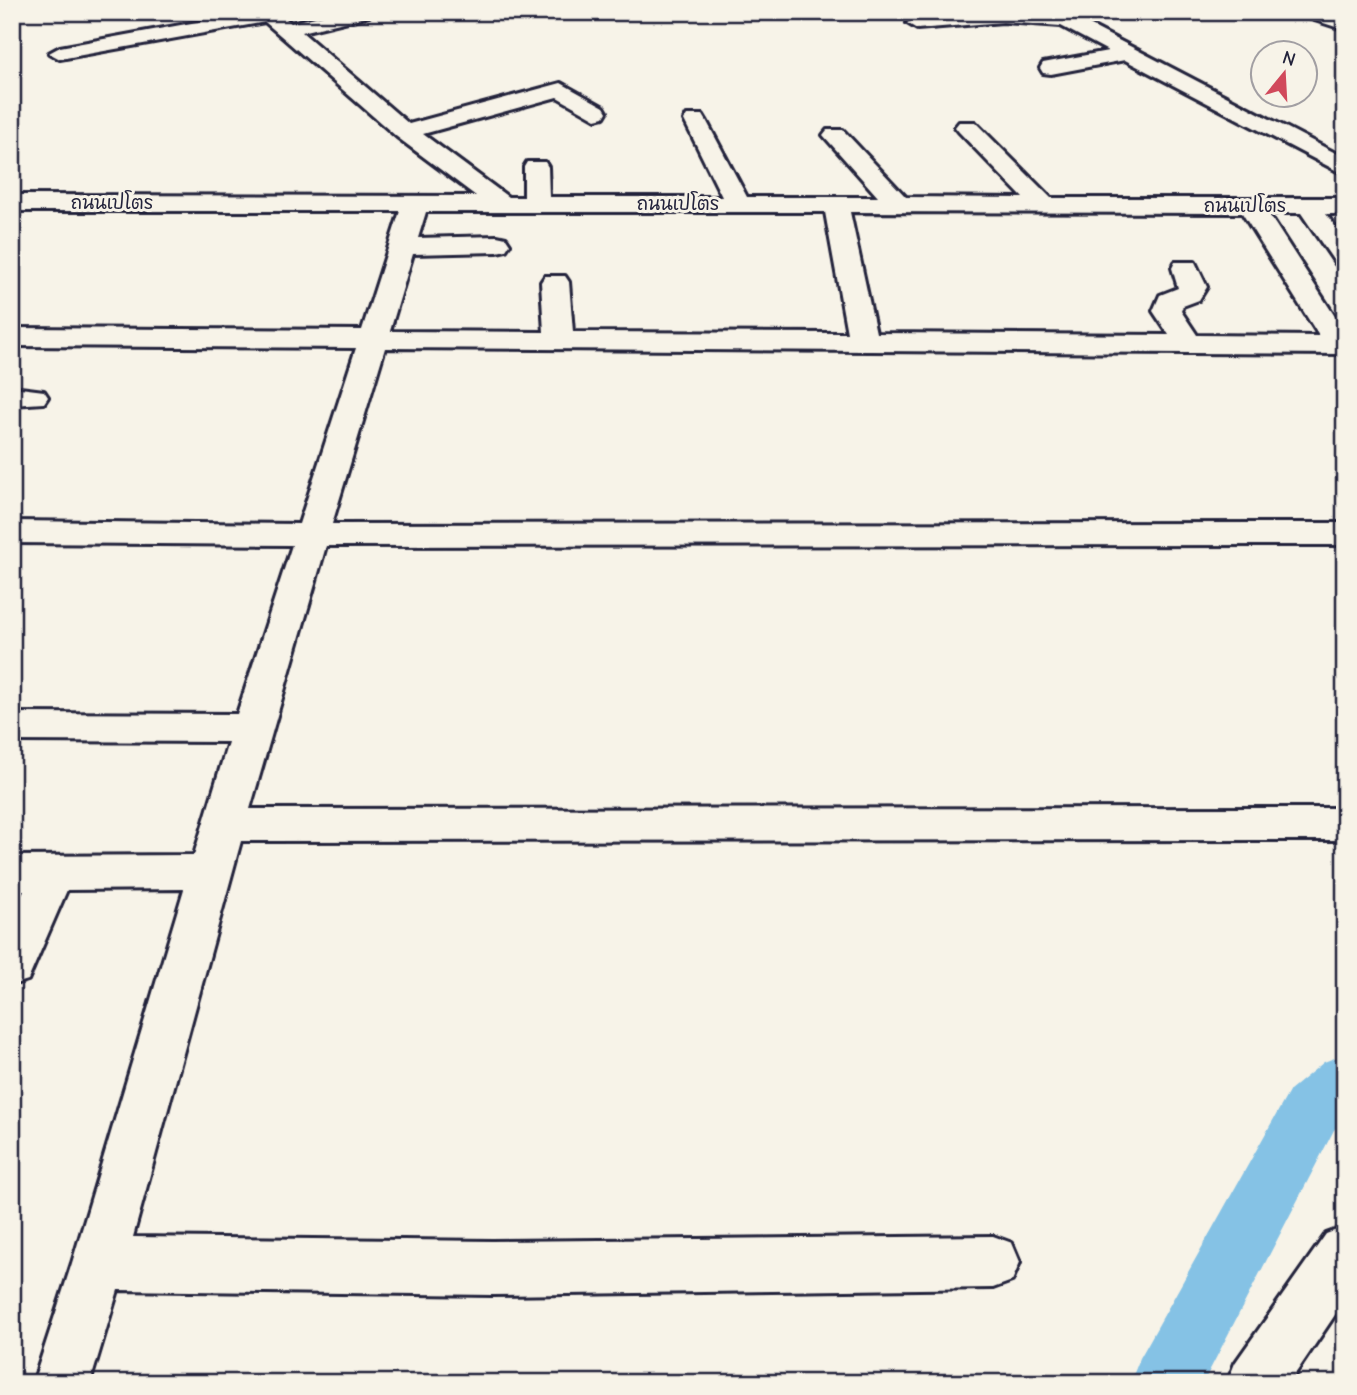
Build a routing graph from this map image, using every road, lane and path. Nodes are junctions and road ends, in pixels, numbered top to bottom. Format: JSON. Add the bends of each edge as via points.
{"nodes":[{"id":1,"x":362,"y":12,"type":"edge"},
{"id":2,"x":1309,"y":12,"type":"edge"},
{"id":3,"x":274,"y":19,"type":"edge"},
{"id":4,"x":917,"y":23,"type":"dead end"},
{"id":5,"x":1345,"y":24,"type":"edge"},
{"id":6,"x":60,"y":53,"type":"dead end"},
{"id":7,"x":1130,"y":53,"type":"junction"},
{"id":8,"x":1051,"y":68,"type":"dead end"},
{"id":9,"x":596,"y":112,"type":"dead end"},
{"id":10,"x":695,"y":120,"type":"dead end"},
{"id":11,"x":967,"y":127,"type":"dead end"},
{"id":12,"x":405,"y":132,"type":"junction"},
{"id":13,"x":835,"y":135,"type":"dead end"},
{"id":14,"x":536,"y":167,"type":"dead end"},
{"id":15,"x":1345,"y":168,"type":"edge"},
{"id":16,"x":12,"y":203,"type":"edge"},
{"id":17,"x":521,"y":203,"type":"junction"},
{"id":18,"x":738,"y":204,"type":"junction"},
{"id":19,"x":836,"y":204,"type":"junction"},
{"id":20,"x":415,"y":205,"type":"junction"},
{"id":21,"x":899,"y":205,"type":"junction"},
{"id":22,"x":1045,"y":205,"type":"junction"},
{"id":23,"x":1308,"y":206,"type":"junction"},
{"id":24,"x":1345,"y":206,"type":"edge"},
{"id":25,"x":1251,"y":207,"type":"junction"},
{"id":26,"x":497,"y":244,"type":"junction"},
{"id":27,"x":403,"y":246,"type":"junction"},
{"id":28,"x":1345,"y":258,"type":"edge"},
{"id":29,"x":1185,"y":268,"type":"dead end"},
{"id":30,"x":471,"y":274,"type":"dead end"},
{"id":31,"x":555,"y":282,"type":"dead end"},
{"id":32,"x":12,"y":337,"type":"edge"},
{"id":33,"x":375,"y":339,"type":"junction"},
{"id":34,"x":559,"y":340,"type":"junction"},
{"id":35,"x":863,"y":341,"type":"junction"},
{"id":36,"x":1188,"y":343,"type":"junction"},
{"id":37,"x":1341,"y":344,"type":"edge"},
{"id":38,"x":12,"y":532,"type":"edge"},
{"id":39,"x":1345,"y":534,"type":"edge"},
{"id":40,"x":314,"y":535,"type":"junction"},
{"id":41,"x":12,"y":727,"type":"edge"},
{"id":42,"x":252,"y":728,"type":"junction"},
{"id":43,"x":1345,"y":824,"type":"edge"},
{"id":44,"x":223,"y":825,"type":"junction"},
{"id":45,"x":210,"y":872,"type":"junction"},
{"id":46,"x":32,"y":873,"type":"edge"},
{"id":47,"x":12,"y":966,"type":"edge"},
{"id":48,"x":1345,"y":1253,"type":"edge"},
{"id":49,"x":993,"y":1262,"type":"dead end"},
{"id":50,"x":99,"y":1263,"type":"junction"},
{"id":51,"x":61,"y":1383,"type":"edge"},
{"id":52,"x":1255,"y":1383,"type":"edge"}],
"edges":[{"from":1,"to":3,"type":"street"},
{"from":2,"to":5,"type":"street"},
{"from":3,"to":6,"type":"street"},
{"from":3,"to":12,"type":"street"},
{"from":4,"to":7,"type":"street","via":[[1003,16],[1054,18]]},
{"from":7,"to":8,"type":"street"},
{"from":7,"to":15,"type":"street"},
{"from":9,"to":12,"type":"street","via":[[561,90]]},
{"from":10,"to":18,"type":"street"},
{"from":11,"to":22,"type":"street"},
{"from":12,"to":17,"type":"street"},
{"from":13,"to":21,"type":"street"},
{"from":14,"to":17,"type":"street"},
{"from":16,"to":20,"type":"street","name":"ถนนเปโตร"},
{"from":17,"to":18,"type":"street","name":"ถนนเปโตร"},
{"from":17,"to":20,"type":"street","name":"ถนนเปโตร"},
{"from":17,"to":26,"type":"street"},
{"from":18,"to":19,"type":"street","name":"ถนนเปโตร"},
{"from":19,"to":21,"type":"street","name":"ถนนเปโตร"},
{"from":19,"to":35,"type":"street"},
{"from":20,"to":27,"type":"street"},
{"from":21,"to":22,"type":"street","name":"ถนนเปโตร"},
{"from":22,"to":25,"type":"street","name":"ถนนเปโตร"},
{"from":23,"to":24,"type":"street","name":"ถนนเปโตร"},
{"from":23,"to":25,"type":"street","name":"ถนนเปโตร"},
{"from":23,"to":28,"type":"street"},
{"from":25,"to":37,"type":"street"},
{"from":26,"to":27,"type":"street"},
{"from":26,"to":30,"type":"street"},
{"from":27,"to":33,"type":"street"},
{"from":29,"to":36,"type":"street","via":[[1193,287],[1189,295],[1170,300],[1167,310]]},
{"from":31,"to":34,"type":"street"},
{"from":32,"to":33,"type":"street"},
{"from":33,"to":34,"type":"street"},
{"from":33,"to":40,"type":"street"},
{"from":34,"to":35,"type":"street"},
{"from":35,"to":36,"type":"street"},
{"from":36,"to":37,"type":"street"},
{"from":38,"to":40,"type":"street"},
{"from":39,"to":40,"type":"street"},
{"from":40,"to":42,"type":"street"},
{"from":41,"to":42,"type":"street"},
{"from":42,"to":44,"type":"street"},
{"from":43,"to":44,"type":"street"},
{"from":44,"to":45,"type":"street"},
{"from":45,"to":46,"type":"street"},
{"from":45,"to":50,"type":"street"},
{"from":46,"to":47,"type":"street"},
{"from":48,"to":52,"type":"street"},
{"from":49,"to":50,"type":"street","via":[[492,1268]]},
{"from":50,"to":51,"type":"street"}]}
